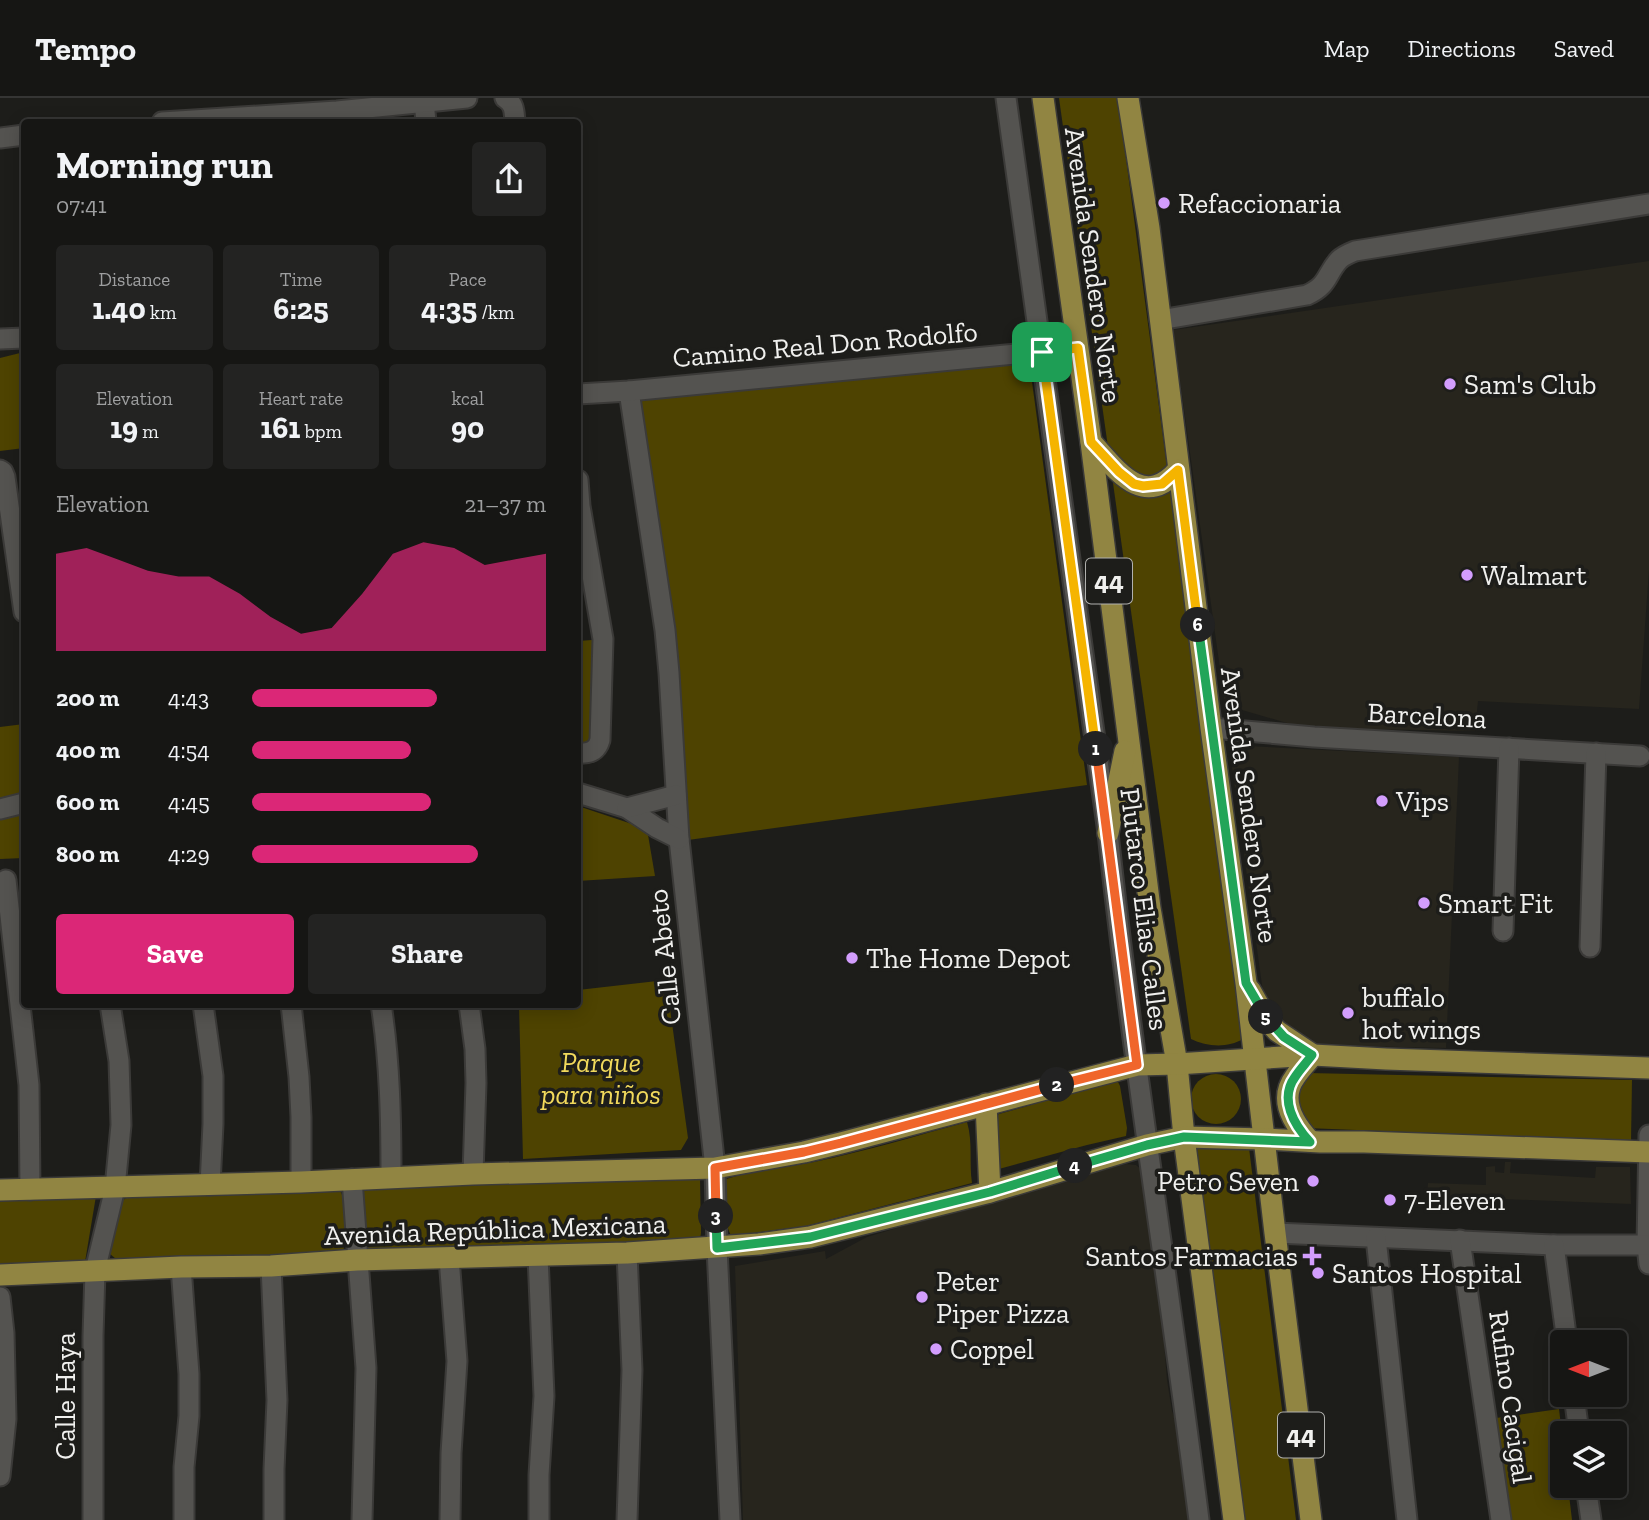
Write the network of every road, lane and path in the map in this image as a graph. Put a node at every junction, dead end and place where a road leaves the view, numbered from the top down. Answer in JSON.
{"nodes":[{"id":1,"x":467,"y":98,"type":"edge"},
{"id":2,"x":1006,"y":98,"type":"edge"},
{"id":3,"x":1043,"y":98,"type":"edge"},
{"id":4,"x":1128,"y":98,"type":"edge"},
{"id":5,"x":424,"y":101,"type":"junction"},
{"id":6,"x":337,"y":117,"type":"edge"},
{"id":7,"x":275,"y":119,"type":"edge"},
{"id":8,"x":426,"y":119,"type":"edge"},
{"id":9,"x":21,"y":135,"type":"edge"},
{"id":10,"x":0,"y":138,"type":"edge"},
{"id":11,"x":1649,"y":204,"type":"edge"},
{"id":12,"x":1160,"y":320,"type":"junction"},
{"id":13,"x":21,"y":338,"type":"edge"},
{"id":14,"x":0,"y":339,"type":"edge"},
{"id":15,"x":1078,"y":348,"type":"junction"},
{"id":16,"x":1042,"y":352,"type":"junction"},
{"id":17,"x":629,"y":391,"type":"junction"},
{"id":18,"x":581,"y":394,"type":"edge"},
{"id":19,"x":1091,"y":442,"type":"junction"},
{"id":20,"x":1178,"y":470,"type":"junction"},
{"id":21,"x":2,"y":471,"type":"edge"},
{"id":22,"x":581,"y":512,"type":"edge"},
{"id":23,"x":21,"y":591,"type":"edge"},
{"id":24,"x":1211,"y":728,"type":"junction"},
{"id":25,"x":1129,"y":732,"type":"junction"},
{"id":26,"x":1509,"y":748,"type":"junction"},
{"id":27,"x":1597,"y":753,"type":"junction"},
{"id":28,"x":582,"y":754,"type":"edge"},
{"id":29,"x":1640,"y":756,"type":"dead end"},
{"id":30,"x":581,"y":794,"type":"edge"},
{"id":31,"x":676,"y":794,"type":"junction"},
{"id":32,"x":21,"y":804,"type":"edge"},
{"id":33,"x":627,"y":808,"type":"junction"},
{"id":34,"x":0,"y":809,"type":"edge"},
{"id":35,"x":1108,"y":833,"type":"junction"},
{"id":36,"x":679,"y":839,"type":"junction"},
{"id":37,"x":6,"y":880,"type":"dead end"},
{"id":38,"x":1503,"y":931,"type":"dead end"},
{"id":39,"x":1590,"y":947,"type":"dead end"},
{"id":40,"x":1246,"y":983,"type":"junction"},
{"id":41,"x":111,"y":1008,"type":"edge"},
{"id":42,"x":204,"y":1008,"type":"edge"},
{"id":43,"x":291,"y":1008,"type":"edge"},
{"id":44,"x":382,"y":1008,"type":"edge"},
{"id":45,"x":470,"y":1008,"type":"edge"},
{"id":46,"x":1312,"y":1055,"type":"junction"},
{"id":47,"x":1254,"y":1059,"type":"junction"},
{"id":48,"x":1177,"y":1064,"type":"junction"},
{"id":49,"x":1137,"y":1065,"type":"junction"},
{"id":50,"x":1649,"y":1068,"type":"edge"},
{"id":51,"x":986,"y":1104,"type":"junction"},
{"id":52,"x":1649,"y":1135,"type":"edge"},
{"id":53,"x":1184,"y":1137,"type":"junction"},
{"id":54,"x":1265,"y":1139,"type":"junction"},
{"id":55,"x":1310,"y":1142,"type":"junction"},
{"id":56,"x":1147,"y":1145,"type":"junction"},
{"id":57,"x":1649,"y":1152,"type":"edge"},
{"id":58,"x":715,"y":1168,"type":"junction"},
{"id":59,"x":472,"y":1174,"type":"junction"},
{"id":60,"x":391,"y":1177,"type":"junction"},
{"id":61,"x":352,"y":1180,"type":"junction"},
{"id":62,"x":301,"y":1182,"type":"junction"},
{"id":63,"x":210,"y":1185,"type":"junction"},
{"id":64,"x":115,"y":1188,"type":"junction"},
{"id":65,"x":30,"y":1190,"type":"junction"},
{"id":66,"x":0,"y":1191,"type":"edge"},
{"id":67,"x":990,"y":1192,"type":"junction"},
{"id":68,"x":1275,"y":1233,"type":"junction"},
{"id":69,"x":1376,"y":1238,"type":"junction"},
{"id":70,"x":1460,"y":1240,"type":"junction"},
{"id":71,"x":1554,"y":1245,"type":"junction"},
{"id":72,"x":717,"y":1248,"type":"junction"},
{"id":73,"x":1648,"y":1252,"type":"edge"},
{"id":74,"x":627,"y":1253,"type":"junction"},
{"id":75,"x":538,"y":1256,"type":"junction"},
{"id":76,"x":449,"y":1258,"type":"junction"},
{"id":77,"x":358,"y":1260,"type":"junction"},
{"id":78,"x":271,"y":1266,"type":"junction"},
{"id":79,"x":181,"y":1268,"type":"junction"},
{"id":80,"x":95,"y":1271,"type":"junction"},
{"id":81,"x":0,"y":1275,"type":"edge"},
{"id":82,"x":0,"y":1297,"type":"edge"},
{"id":83,"x":1565,"y":1330,"type":"edge"},
{"id":84,"x":0,"y":1476,"type":"edge"},
{"id":85,"x":1588,"y":1498,"type":"edge"},
{"id":86,"x":93,"y":1520,"type":"edge"},
{"id":87,"x":184,"y":1520,"type":"edge"},
{"id":88,"x":274,"y":1520,"type":"edge"},
{"id":89,"x":362,"y":1520,"type":"edge"},
{"id":90,"x":450,"y":1520,"type":"edge"},
{"id":91,"x":539,"y":1520,"type":"edge"},
{"id":92,"x":627,"y":1520,"type":"edge"},
{"id":93,"x":730,"y":1520,"type":"edge"},
{"id":94,"x":1199,"y":1520,"type":"edge"},
{"id":95,"x":1234,"y":1520,"type":"edge"},
{"id":96,"x":1311,"y":1520,"type":"edge"},
{"id":97,"x":1407,"y":1520,"type":"edge"},
{"id":98,"x":1501,"y":1520,"type":"edge"},
{"id":99,"x":1591,"y":1520,"type":"edge"}],
"edges":[{"from":1,"to":5,"type":"street"},
{"from":2,"to":16,"type":"street","name":"Plutarco Elias Calles"},
{"from":3,"to":15,"type":"main road","name":"Avenida Sendero Norte","number":"44"},
{"from":4,"to":12,"type":"main road","name":"Avenida Sendero Norte","number":"44"},
{"from":5,"to":6,"type":"street"},
{"from":5,"to":8,"type":"street"},
{"from":6,"to":7,"type":"street"},
{"from":9,"to":10,"type":"street"},
{"from":11,"to":12,"type":"street"},
{"from":12,"to":20,"type":"main road","name":"Avenida Sendero Norte","number":"44"},
{"from":13,"to":14,"type":"street"},
{"from":15,"to":16,"type":"street","name":"Camino Real Don Rodolfo"},
{"from":15,"to":19,"type":"main road","name":"Avenida Sendero Norte","number":"44"},
{"from":16,"to":17,"type":"street","name":"Camino Real Don Rodolfo"},
{"from":16,"to":35,"type":"street","name":"Plutarco Elias Calles"},
{"from":17,"to":18,"type":"street","name":"Camino Real Don Rodolfo"},
{"from":17,"to":31,"type":"street","name":"Calle Abeto"},
{"from":19,"to":20,"type":"main road"},
{"from":19,"to":25,"type":"main road","name":"Avenida Sendero Norte","number":"44"},
{"from":20,"to":24,"type":"main road","name":"Avenida Sendero Norte","number":"44"},
{"from":21,"to":23,"type":"street"},
{"from":22,"to":28,"type":"street"},
{"from":24,"to":26,"type":"street","name":"Barcelona"},
{"from":24,"to":40,"type":"main road","name":"Avenida Sendero Norte","number":"44"},
{"from":25,"to":35,"type":"main road"},
{"from":25,"to":48,"type":"main road","name":"Avenida Sendero Norte","number":"44"},
{"from":26,"to":27,"type":"street","name":"Barcelona"},
{"from":26,"to":38,"type":"street"},
{"from":27,"to":29,"type":"street","name":"Barcelona"},
{"from":27,"to":39,"type":"street"},
{"from":30,"to":33,"type":"street"},
{"from":31,"to":33,"type":"street"},
{"from":31,"to":36,"type":"street","name":"Calle Abeto"},
{"from":32,"to":34,"type":"street"},
{"from":33,"to":36,"type":"street"},
{"from":35,"to":49,"type":"street","name":"Plutarco Elias Calles"},
{"from":36,"to":58,"type":"street","name":"Calle Abeto"},
{"from":37,"to":65,"type":"street"},
{"from":40,"to":46,"type":"main road"},
{"from":40,"to":47,"type":"main road","name":"Avenida Sendero Norte","number":"44"},
{"from":41,"to":64,"type":"street","name":"Calle Haya"},
{"from":42,"to":63,"type":"street"},
{"from":43,"to":62,"type":"street"},
{"from":44,"to":60,"type":"street"},
{"from":45,"to":59,"type":"street"},
{"from":46,"to":47,"type":"main road","name":"Avenida República Mexicana"},
{"from":46,"to":50,"type":"main road","name":"Avenida República Mexicana"},
{"from":46,"to":55,"type":"main road"},
{"from":47,"to":48,"type":"main road","name":"Avenida República Mexicana"},
{"from":47,"to":54,"type":"main road","name":"Avenida Sendero Norte","number":"44"},
{"from":48,"to":49,"type":"main road","name":"Avenida República Mexicana"},
{"from":48,"to":53,"type":"main road","number":"44"},
{"from":49,"to":51,"type":"main road","name":"Avenida República Mexicana"},
{"from":49,"to":56,"type":"street","name":"Plutarco Elias Calles"},
{"from":51,"to":58,"type":"main road","name":"Avenida República Mexicana"},
{"from":51,"to":67,"type":"main road"},
{"from":52,"to":57,"type":"street"},
{"from":53,"to":54,"type":"main road","name":"Avenida República Mexicana"},
{"from":53,"to":56,"type":"main road","name":"Avenida República Mexicana"},
{"from":53,"to":95,"type":"main road","number":"44"},
{"from":54,"to":55,"type":"main road","name":"Avenida República Mexicana"},
{"from":54,"to":68,"type":"main road","name":"Avenida Sendero Norte","number":"44"},
{"from":55,"to":57,"type":"main road","name":"Avenida República Mexicana"},
{"from":56,"to":67,"type":"main road","name":"Avenida República Mexicana"},
{"from":56,"to":94,"type":"street","name":"Plutarco Elias Calles"},
{"from":57,"to":73,"type":"street"},
{"from":58,"to":59,"type":"main road","name":"Avenida República Mexicana"},
{"from":58,"to":72,"type":"street","name":"Calle Abeto"},
{"from":59,"to":60,"type":"main road","name":"Avenida República Mexicana"},
{"from":60,"to":61,"type":"main road","name":"Avenida República Mexicana"},
{"from":61,"to":62,"type":"main road","name":"Avenida República Mexicana"},
{"from":61,"to":77,"type":"street"},
{"from":62,"to":63,"type":"main road","name":"Avenida República Mexicana"},
{"from":63,"to":64,"type":"main road","name":"Avenida República Mexicana"},
{"from":64,"to":65,"type":"main road","name":"Avenida República Mexicana"},
{"from":64,"to":80,"type":"street","name":"Calle Haya"},
{"from":65,"to":66,"type":"main road","name":"Avenida República Mexicana"},
{"from":67,"to":72,"type":"main road","name":"Avenida República Mexicana"},
{"from":68,"to":69,"type":"street"},
{"from":68,"to":96,"type":"main road","name":"Avenida Sendero Norte","number":"44"},
{"from":69,"to":70,"type":"street"},
{"from":69,"to":97,"type":"street"},
{"from":70,"to":71,"type":"street"},
{"from":70,"to":98,"type":"street","name":"Rufino Cacigal"},
{"from":71,"to":73,"type":"street"},
{"from":71,"to":83,"type":"street"},
{"from":72,"to":74,"type":"main road","name":"Avenida República Mexicana"},
{"from":72,"to":93,"type":"street","name":"Calle Abeto"},
{"from":74,"to":75,"type":"main road","name":"Avenida República Mexicana"},
{"from":74,"to":92,"type":"street"},
{"from":75,"to":76,"type":"main road","name":"Avenida República Mexicana"},
{"from":75,"to":91,"type":"street"},
{"from":76,"to":77,"type":"main road","name":"Avenida República Mexicana"},
{"from":76,"to":90,"type":"street"},
{"from":77,"to":78,"type":"main road","name":"Avenida República Mexicana"},
{"from":77,"to":89,"type":"street"},
{"from":78,"to":79,"type":"main road","name":"Avenida República Mexicana"},
{"from":78,"to":88,"type":"street"},
{"from":79,"to":80,"type":"main road","name":"Avenida República Mexicana"},
{"from":79,"to":87,"type":"street"},
{"from":80,"to":81,"type":"main road","name":"Avenida República Mexicana"},
{"from":80,"to":86,"type":"street","name":"Calle Haya"},
{"from":82,"to":84,"type":"street"},
{"from":85,"to":99,"type":"street"}]}
